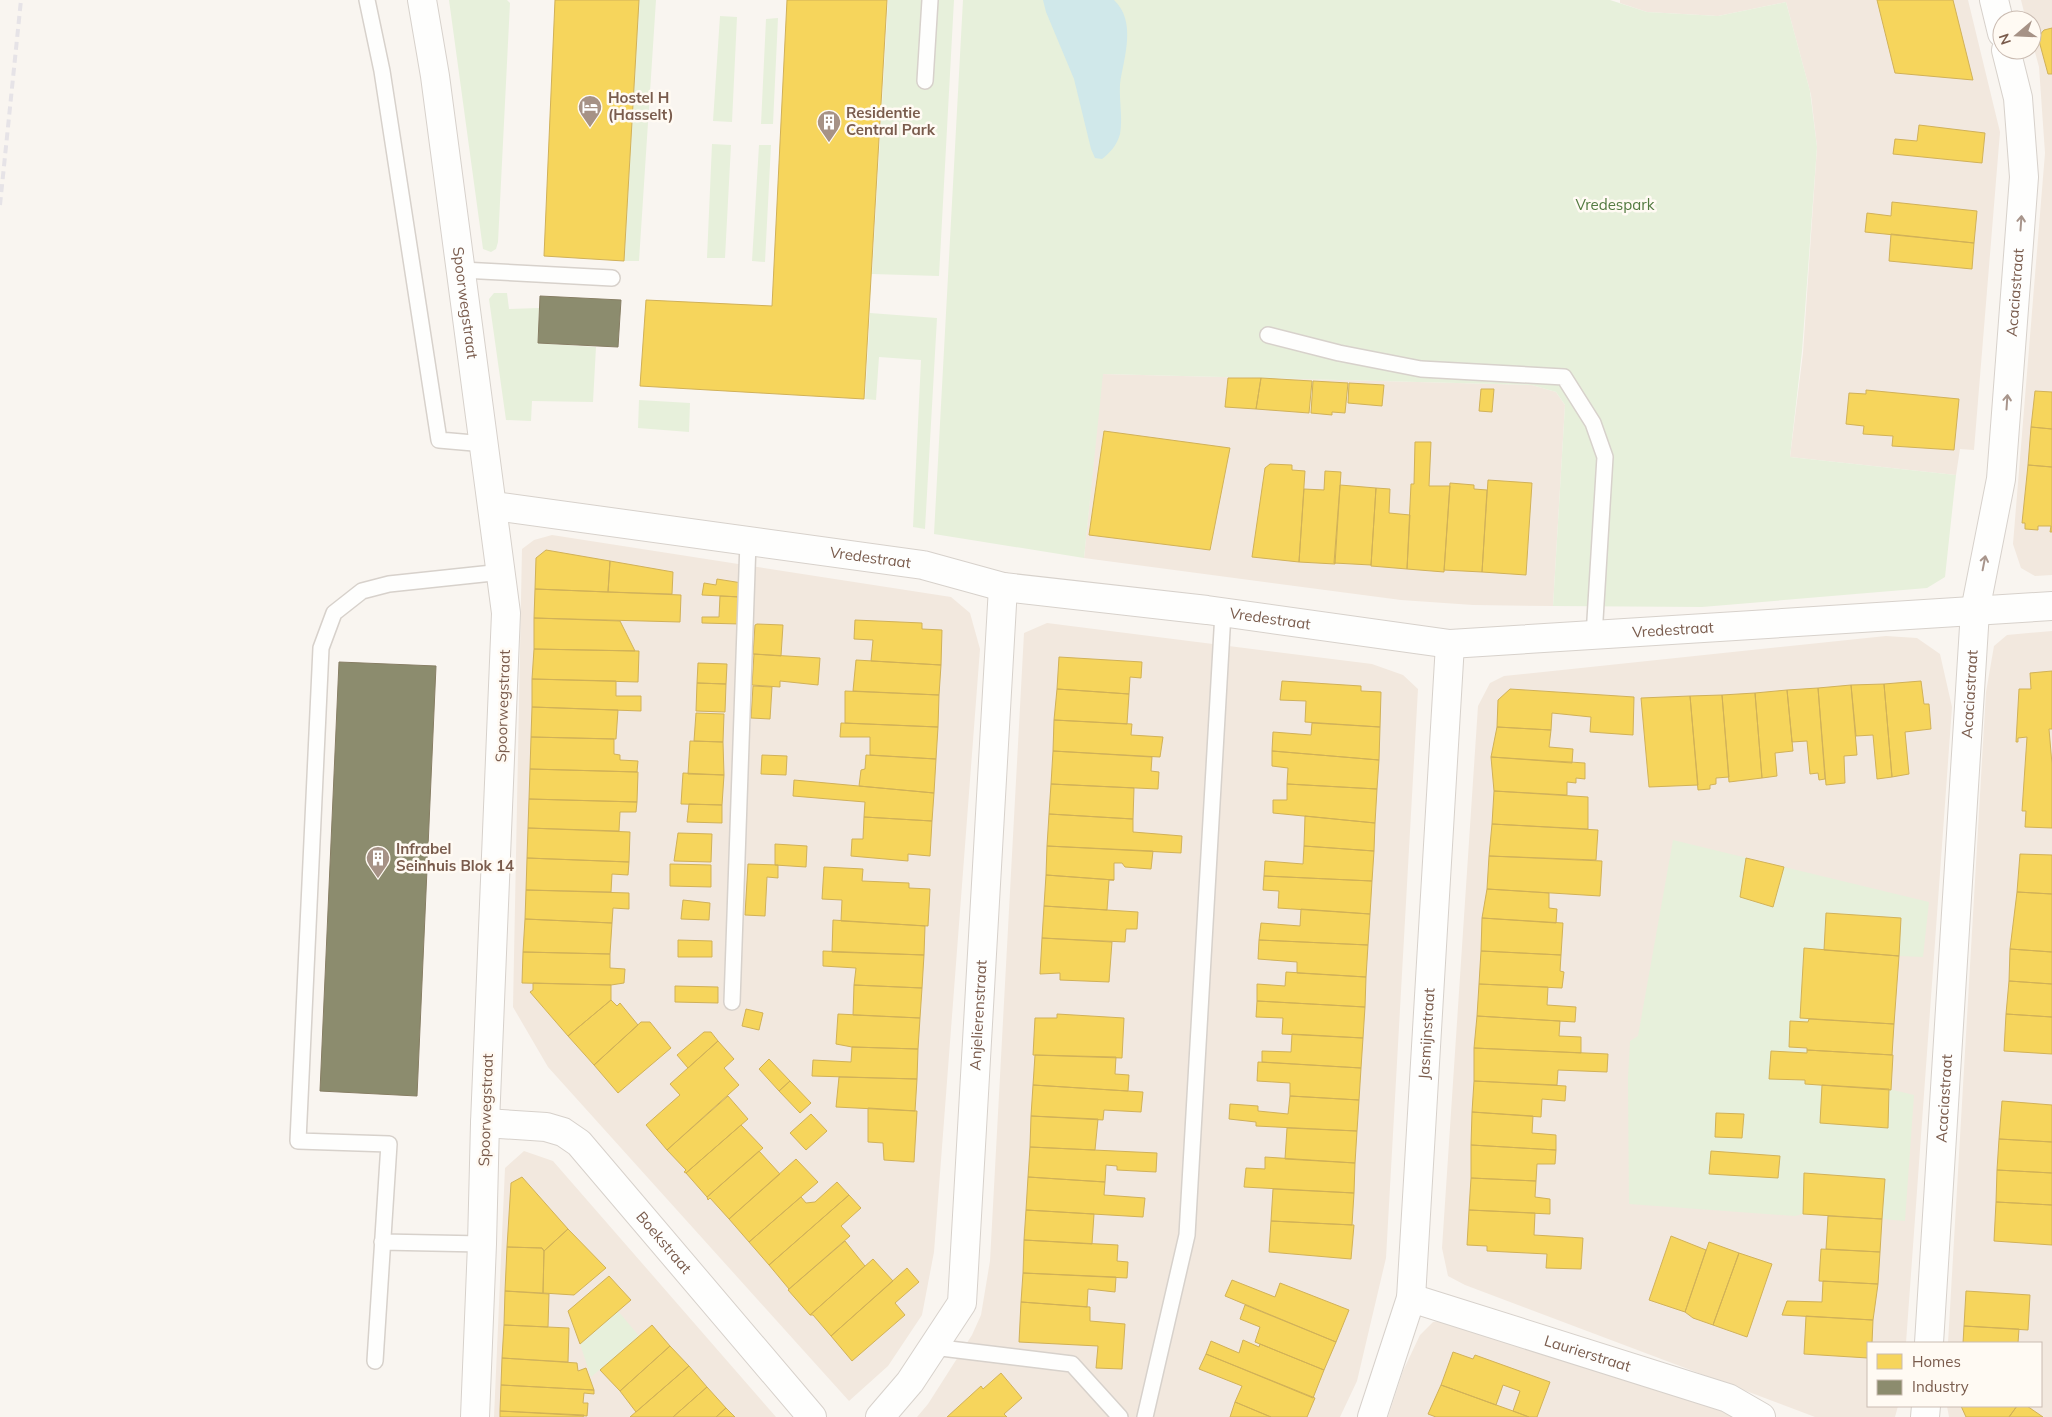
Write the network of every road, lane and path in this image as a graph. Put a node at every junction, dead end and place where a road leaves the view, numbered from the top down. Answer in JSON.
{"nodes":[{"id":1,"x":367,"y":0,"type":"edge"},
{"id":2,"x":422,"y":0,"type":"edge"},
{"id":3,"x":930,"y":0,"type":"edge"},
{"id":4,"x":2008,"y":60,"type":"edge"},
{"id":5,"x":925,"y":81,"type":"dead end"},
{"id":6,"x":462,"y":270,"type":"junction"},
{"id":7,"x":612,"y":278,"type":"dead end"},
{"id":8,"x":1268,"y":335,"type":"dead end"},
{"id":9,"x":486,"y":444,"type":"junction"},
{"id":10,"x":494,"y":506,"type":"junction"},
{"id":11,"x":748,"y":542,"type":"junction"},
{"id":12,"x":502,"y":572,"type":"junction"},
{"id":13,"x":1003,"y":587,"type":"junction"},
{"id":14,"x":2052,"y":606,"type":"edge"},
{"id":15,"x":1975,"y":611,"type":"junction"},
{"id":16,"x":1223,"y":613,"type":"junction"},
{"id":17,"x":1594,"y":636,"type":"junction"},
{"id":18,"x":1450,"y":644,"type":"junction"},
{"id":19,"x":732,"y":1002,"type":"dead end"},
{"id":20,"x":485,"y":1123,"type":"junction"},
{"id":21,"x":382,"y":1242,"type":"junction"},
{"id":22,"x":482,"y":1244,"type":"junction"},
{"id":23,"x":1411,"y":1298,"type":"junction"},
{"id":24,"x":1929,"y":1342,"type":"edge"},
{"id":25,"x":932,"y":1348,"type":"junction"},
{"id":26,"x":374,"y":1361,"type":"dead end"},
{"id":27,"x":475,"y":1417,"type":"edge"},
{"id":28,"x":812,"y":1417,"type":"edge"},
{"id":29,"x":880,"y":1417,"type":"edge"},
{"id":30,"x":1120,"y":1417,"type":"edge"},
{"id":31,"x":1145,"y":1417,"type":"edge"},
{"id":32,"x":1372,"y":1417,"type":"edge"},
{"id":33,"x":1761,"y":1417,"type":"edge"}],
"edges":[{"from":1,"to":9,"type":"lane"},
{"from":2,"to":6,"type":"street","name":"Spoorwegstraat"},
{"from":3,"to":5,"type":"lane"},
{"from":15,"to":4,"type":"street","name":"Acaciastraat","one_way":true},
{"from":6,"to":7,"type":"lane"},
{"from":6,"to":9,"type":"street","name":"Spoorwegstraat"},
{"from":8,"to":17,"type":"lane"},
{"from":9,"to":10,"type":"street","name":"Spoorwegstraat"},
{"from":10,"to":11,"type":"street","name":"Vredestraat"},
{"from":10,"to":12,"type":"street","name":"Spoorwegstraat"},
{"from":11,"to":13,"type":"street","name":"Vredestraat"},
{"from":11,"to":19,"type":"lane"},
{"from":12,"to":20,"type":"street","name":"Spoorwegstraat"},
{"from":12,"to":21,"type":"lane"},
{"from":13,"to":16,"type":"street","name":"Vredestraat"},
{"from":13,"to":25,"type":"street","name":"Anjelierenstraat"},
{"from":14,"to":15,"type":"street","name":"Vredestraat"},
{"from":15,"to":17,"type":"street","name":"Vredestraat"},
{"from":15,"to":24,"type":"street","name":"Acaciastraat"},
{"from":16,"to":18,"type":"street","name":"Vredestraat"},
{"from":16,"to":31,"type":"lane"},
{"from":17,"to":18,"type":"street","name":"Vredestraat"},
{"from":18,"to":23,"type":"street","name":"Jasmijnstraat"},
{"from":20,"to":22,"type":"street","name":"Spoorwegstraat"},
{"from":20,"to":28,"type":"street","name":"Boekstraat"},
{"from":21,"to":22,"type":"lane"},
{"from":21,"to":26,"type":"lane"},
{"from":22,"to":27,"type":"street","name":"Spoorwegstraat"},
{"from":23,"to":32,"type":"street","name":"Jasmijnstraat"},
{"from":23,"to":33,"type":"street","name":"Laurierstraat"},
{"from":25,"to":29,"type":"street","name":"Anjelierenstraat"},
{"from":25,"to":30,"type":"lane"}]}
